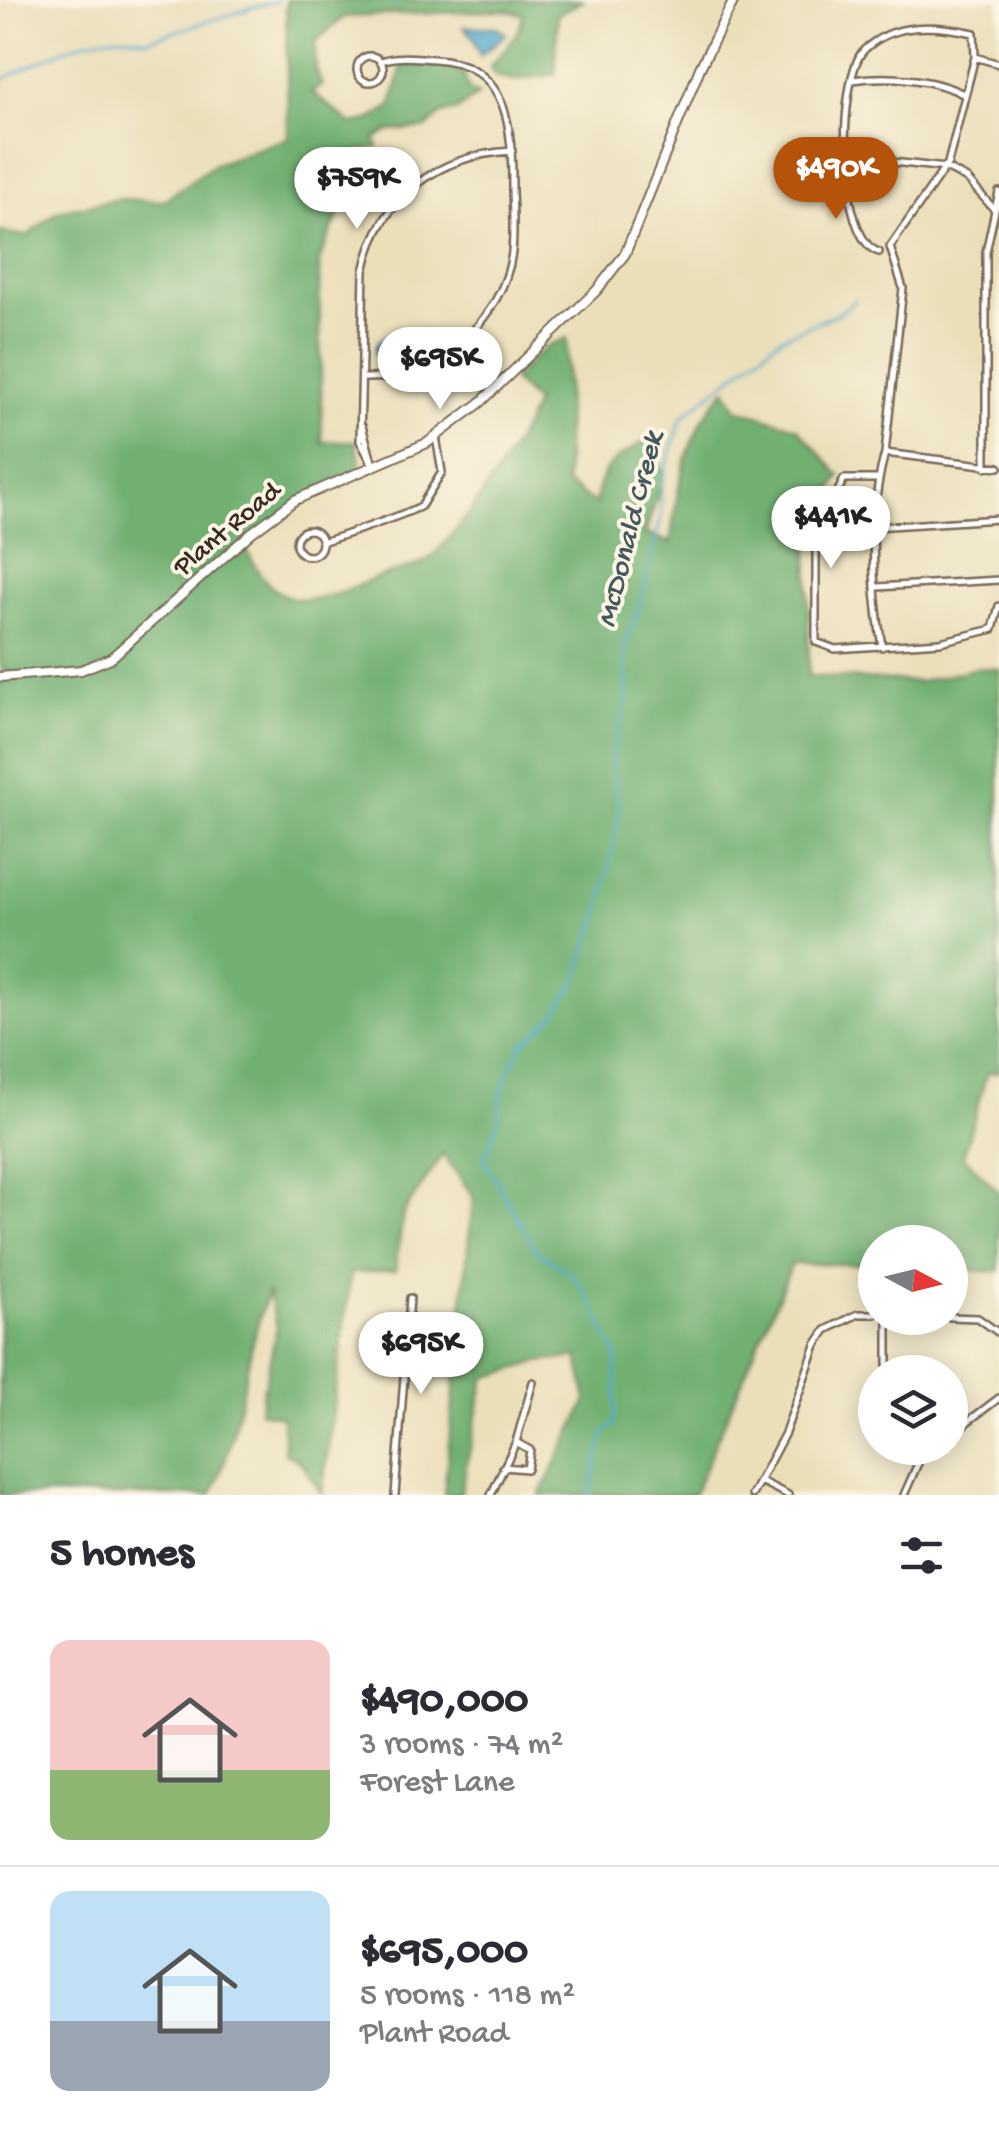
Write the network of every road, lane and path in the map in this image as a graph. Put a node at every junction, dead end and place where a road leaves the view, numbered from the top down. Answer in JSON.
{"nodes":[{"id":1,"x":734,"y":0,"type":"edge"},
{"id":2,"x":976,"y":57,"type":"junction"},
{"id":3,"x":381,"y":61,"type":"junction"},
{"id":4,"x":999,"y":64,"type":"edge"},
{"id":5,"x":852,"y":80,"type":"junction"},
{"id":6,"x":964,"y":94,"type":"junction"},
{"id":7,"x":512,"y":150,"type":"junction"},
{"id":8,"x":848,"y":157,"type":"junction"},
{"id":9,"x":946,"y":168,"type":"junction"},
{"id":10,"x":999,"y":192,"type":"edge"},
{"id":11,"x":993,"y":208,"type":"junction"},
{"id":12,"x":880,"y":252,"type":"dead end"},
{"id":13,"x":362,"y":378,"type":"junction"},
{"id":14,"x":436,"y":436,"type":"junction"},
{"id":15,"x":885,"y":453,"type":"junction"},
{"id":16,"x":374,"y":465,"type":"junction"},
{"id":17,"x":986,"y":467,"type":"junction"},
{"id":18,"x":999,"y":467,"type":"edge"},
{"id":19,"x":878,"y":478,"type":"junction"},
{"id":20,"x":999,"y":519,"type":"edge"},
{"id":21,"x":874,"y":526,"type":"junction"},
{"id":22,"x":322,"y":541,"type":"junction"},
{"id":23,"x":999,"y":580,"type":"edge"},
{"id":24,"x":877,"y":587,"type":"junction"},
{"id":25,"x":999,"y":606,"type":"edge"},
{"id":26,"x":882,"y":647,"type":"junction"},
{"id":27,"x":0,"y":677,"type":"edge"},
{"id":28,"x":410,"y":1298,"type":"dead end"},
{"id":29,"x":858,"y":1314,"type":"edge"},
{"id":30,"x":968,"y":1318,"type":"edge"},
{"id":31,"x":999,"y":1334,"type":"edge"},
{"id":32,"x":533,"y":1382,"type":"dead end"},
{"id":33,"x":999,"y":1398,"type":"edge"},
{"id":34,"x":968,"y":1421,"type":"edge"},
{"id":35,"x":516,"y":1442,"type":"junction"},
{"id":36,"x":918,"y":1465,"type":"edge"},
{"id":37,"x":504,"y":1467,"type":"junction"},
{"id":38,"x":760,"y":1480,"type":"junction"},
{"id":39,"x":394,"y":1495,"type":"edge"},
{"id":40,"x":491,"y":1495,"type":"edge"},
{"id":41,"x":752,"y":1495,"type":"edge"},
{"id":42,"x":788,"y":1495,"type":"edge"},
{"id":43,"x":904,"y":1495,"type":"edge"}],
"edges":[{"from":1,"to":14,"type":"street","name":"Plant Road"},
{"from":2,"to":4,"type":"street"},
{"from":2,"to":5,"type":"street"},
{"from":2,"to":6,"type":"street"},
{"from":3,"to":3,"type":"street"},
{"from":3,"to":7,"type":"street"},
{"from":5,"to":6,"type":"street"},
{"from":5,"to":8,"type":"street"},
{"from":6,"to":9,"type":"street"},
{"from":7,"to":13,"type":"street"},
{"from":7,"to":13,"type":"street"},
{"from":8,"to":9,"type":"street"},
{"from":8,"to":12,"type":"street"},
{"from":9,"to":11,"type":"street"},
{"from":9,"to":15,"type":"street"},
{"from":10,"to":11,"type":"street"},
{"from":11,"to":17,"type":"street"},
{"from":13,"to":16,"type":"street"},
{"from":14,"to":16,"type":"street","name":"Plant Road"},
{"from":14,"to":22,"type":"street"},
{"from":15,"to":17,"type":"street"},
{"from":15,"to":19,"type":"street"},
{"from":16,"to":27,"type":"street","name":"Plant Road"},
{"from":17,"to":18,"type":"street"},
{"from":19,"to":21,"type":"street"},
{"from":19,"to":26,"type":"street"},
{"from":20,"to":21,"type":"street"},
{"from":21,"to":24,"type":"street"},
{"from":22,"to":22,"type":"street"},
{"from":23,"to":24,"type":"street"},
{"from":24,"to":26,"type":"street"},
{"from":25,"to":26,"type":"street"},
{"from":28,"to":39,"type":"street"},
{"from":29,"to":38,"type":"street"},
{"from":30,"to":31,"type":"street"},
{"from":32,"to":35,"type":"street"},
{"from":33,"to":34,"type":"street"},
{"from":35,"to":37,"type":"street"},
{"from":35,"to":37,"type":"street"},
{"from":36,"to":43,"type":"street"},
{"from":37,"to":40,"type":"street"},
{"from":38,"to":41,"type":"street"},
{"from":38,"to":42,"type":"street"}]}
